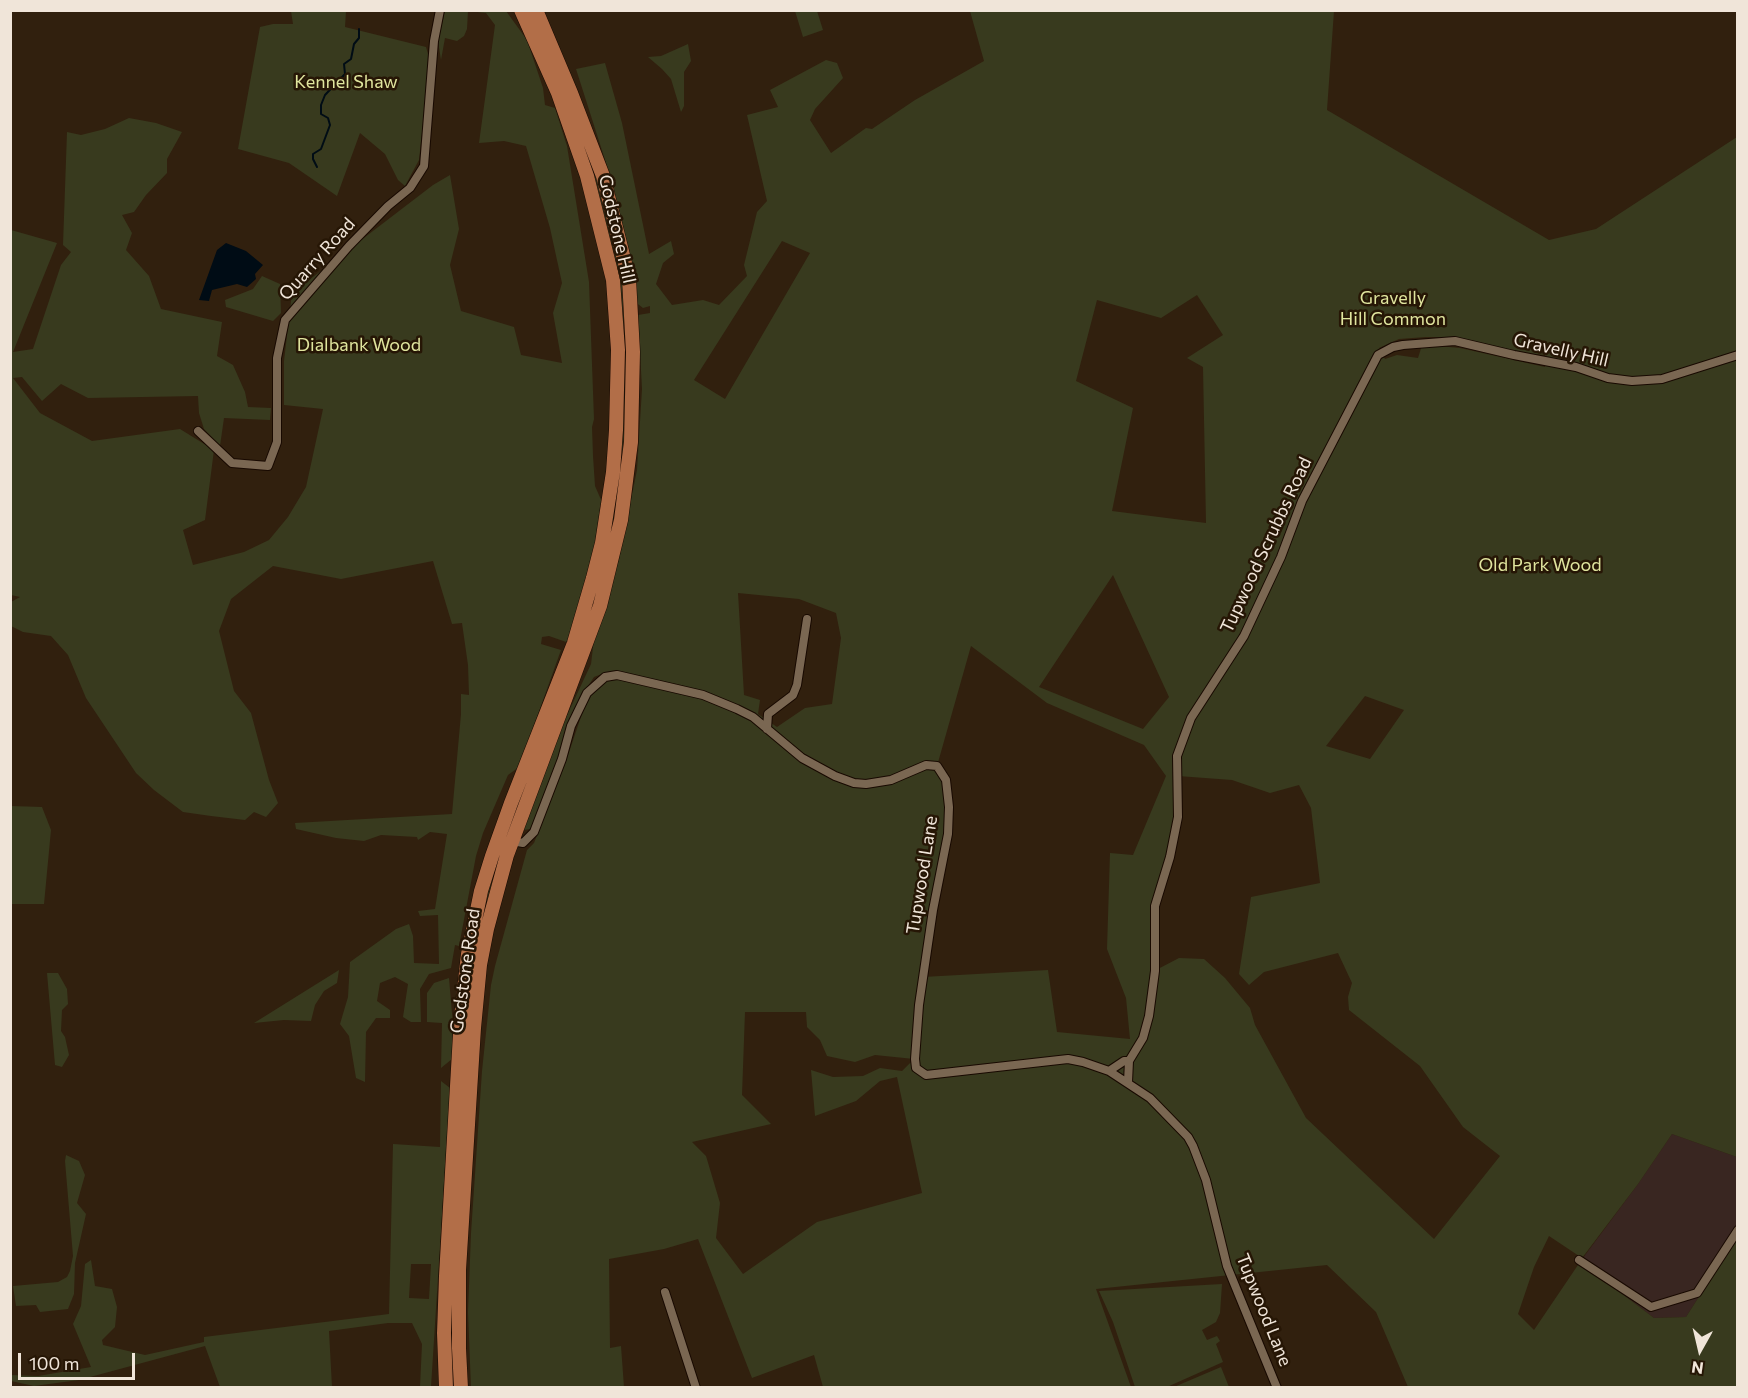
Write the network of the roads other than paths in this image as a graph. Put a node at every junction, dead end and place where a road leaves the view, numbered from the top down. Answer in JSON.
{"nodes":[{"id":1,"x":440,"y":10,"type":"edge"},
{"id":2,"x":521,"y":10,"type":"edge"},
{"id":3,"x":536,"y":10,"type":"edge"},
{"id":4,"x":1378,"y":355,"type":"joint"},
{"id":5,"x":1737,"y":355,"type":"edge"},
{"id":6,"x":198,"y":431,"type":"dead end"},
{"id":7,"x":627,"y":474,"type":"joint"},
{"id":8,"x":608,"y":504,"type":"joint"},
{"id":9,"x":807,"y":619,"type":"dead end"},
{"id":10,"x":767,"y":729,"type":"junction"},
{"id":11,"x":512,"y":841,"type":"junction"},
{"id":12,"x":1129,"y":1061,"type":"junction"},
{"id":13,"x":1109,"y":1071,"type":"junction"},
{"id":14,"x":1128,"y":1082,"type":"junction"},
{"id":15,"x":1737,"y":1230,"type":"edge"},
{"id":16,"x":1579,"y":1260,"type":"dead end"},
{"id":17,"x":665,"y":1292,"type":"dead end"},
{"id":18,"x":446,"y":1388,"type":"edge"},
{"id":19,"x":461,"y":1388,"type":"edge"},
{"id":20,"x":696,"y":1388,"type":"edge"},
{"id":21,"x":1277,"y":1388,"type":"edge"}],
"edges":[{"from":1,"to":6,"type":"street","name":"Quarry Road"},
{"from":2,"to":8,"type":"highway","name":"Godstone Hill"},
{"from":3,"to":7,"type":"highway","name":"Godstone Hill"},
{"from":4,"to":5,"type":"street","name":"Gravelly Hill"},
{"from":4,"to":12,"type":"street","name":"Tupwood Scrubbs Road"},
{"from":7,"to":11,"type":"highway","name":"Godstone Road"},
{"from":8,"to":18,"type":"highway","name":"Godstone Road"},
{"from":9,"to":10,"type":"street"},
{"from":10,"to":11,"type":"street","name":"Tupwood Lane"},
{"from":10,"to":13,"type":"street","name":"Tupwood Lane"},
{"from":11,"to":19,"type":"highway","name":"Godstone Road"},
{"from":12,"to":13,"type":"street"},
{"from":12,"to":14,"type":"street"},
{"from":13,"to":14,"type":"street","name":"Tupwood Lane"},
{"from":14,"to":21,"type":"street","name":"Tupwood Lane"},
{"from":15,"to":16,"type":"street"},
{"from":17,"to":20,"type":"street"}]}
